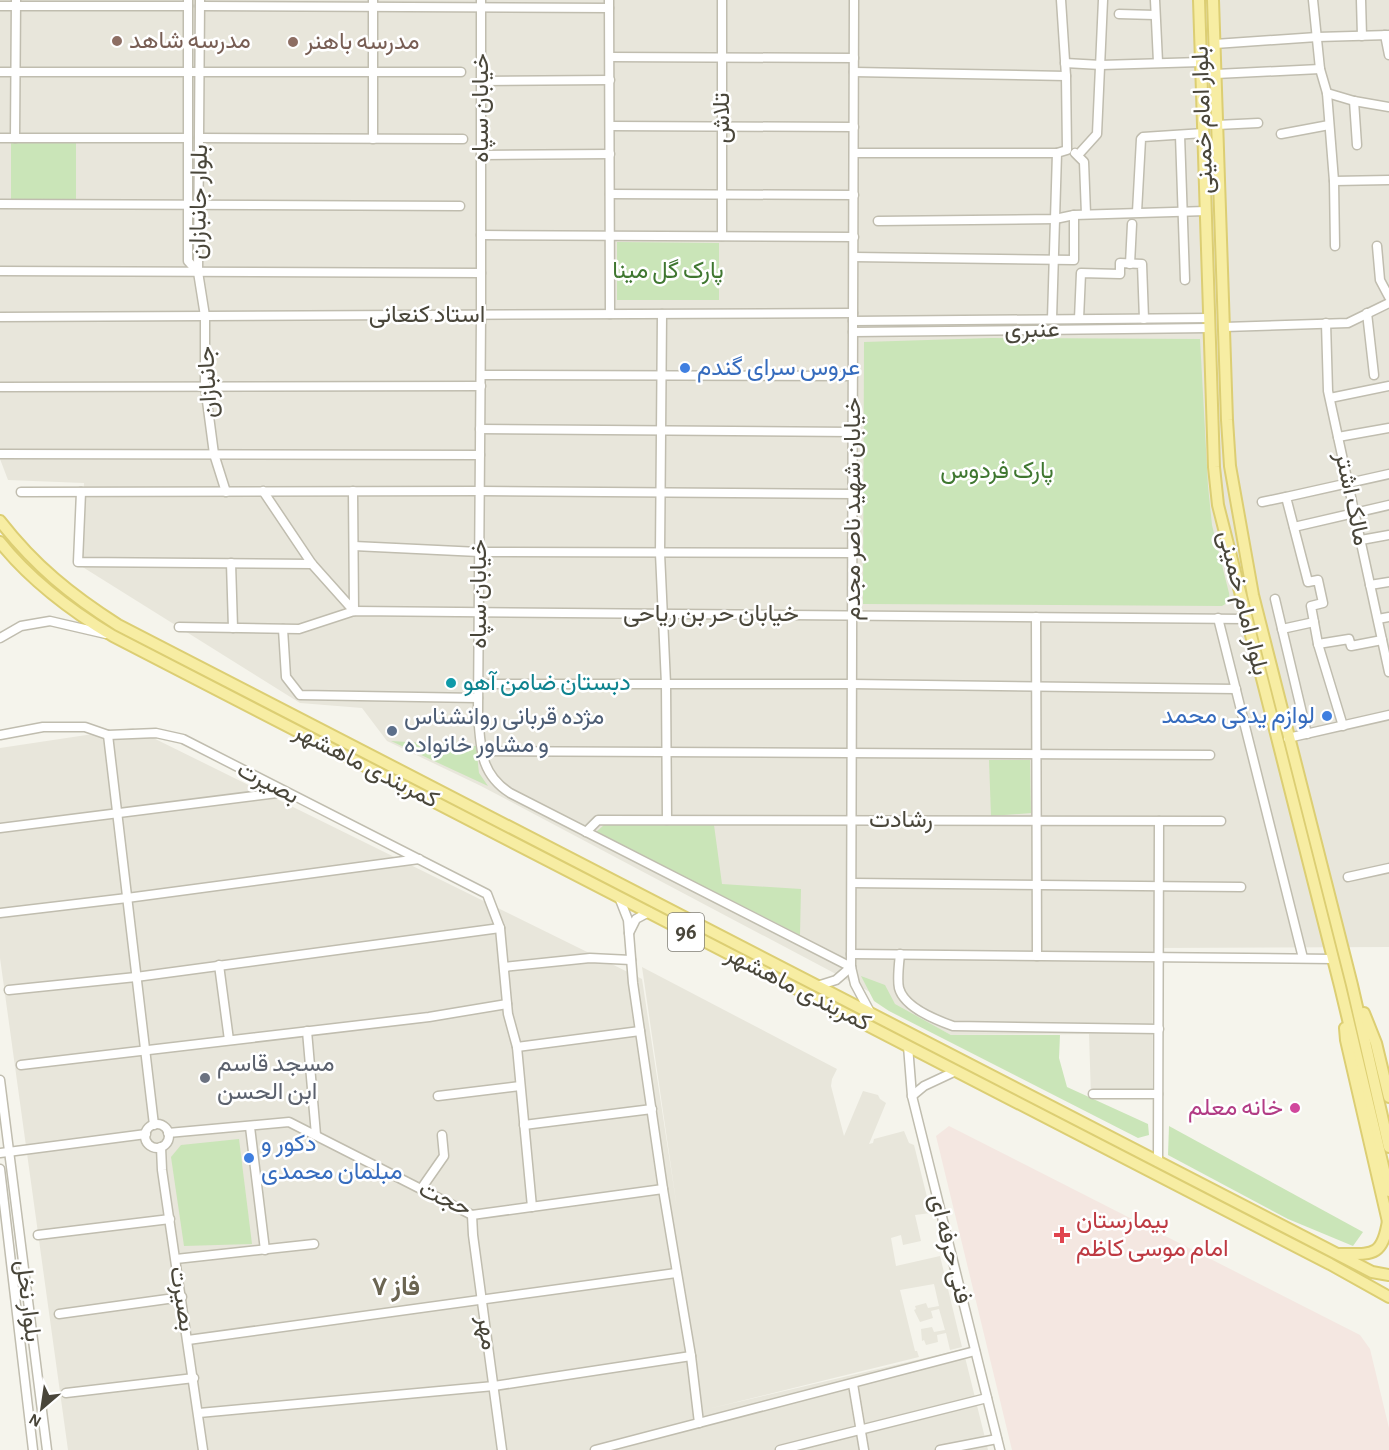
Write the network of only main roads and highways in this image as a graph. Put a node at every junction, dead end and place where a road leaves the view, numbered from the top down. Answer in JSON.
{"nodes":[{"id":1,"x":1199,"y":0,"type":"edge"},
{"id":2,"x":1213,"y":0,"type":"edge"},
{"id":3,"x":1237,"y":499,"type":"junction"},
{"id":4,"x":1218,"y":505,"type":"junction"},
{"id":5,"x":0,"y":521,"type":"edge"},
{"id":6,"x":1241,"y":521,"type":"junction"},
{"id":7,"x":1223,"y":524,"type":"junction"},
{"id":8,"x":0,"y":542,"type":"edge"},
{"id":9,"x":1352,"y":985,"type":"junction"},
{"id":10,"x":1341,"y":986,"type":"junction"},
{"id":11,"x":1389,"y":1097,"type":"edge"},
{"id":12,"x":1389,"y":1147,"type":"edge"},
{"id":13,"x":1389,"y":1191,"type":"edge"},
{"id":14,"x":1388,"y":1224,"type":"edge"},
{"id":15,"x":1340,"y":1254,"type":"junction"},
{"id":16,"x":1385,"y":1274,"type":"edge"},
{"id":17,"x":1375,"y":1289,"type":"junction"},
{"id":18,"x":1389,"y":1297,"type":"edge"}],
"edges":[{"from":1,"to":4,"type":"main road","name":"بلوار امام خمینی"},
{"from":2,"to":3,"type":"main road","name":"بلوار امام خمینی"},
{"from":3,"to":4,"type":"main road"},
{"from":3,"to":6,"type":"main road","name":"بلوار امام خمینی"},
{"from":4,"to":7,"type":"main road","name":"بلوار امام خمینی"},
{"from":5,"to":15,"type":"main road","name":"کمربندی ماهشهر","number":"96"},
{"from":6,"to":7,"type":"main road"},
{"from":6,"to":9,"type":"main road","name":"بلوار امام خمینی"},
{"from":7,"to":10,"type":"main road","name":"بلوار امام خمینی"},
{"from":8,"to":17,"type":"main road","name":"کمربندی ماهشهر","number":"96"},
{"from":9,"to":11,"type":"main road"},
{"from":9,"to":12,"type":"main road","name":"بلوار امام خمینی"},
{"from":10,"to":13,"type":"main road","name":"بلوار امام خمینی"},
{"from":10,"to":14,"type":"main road"},
{"from":14,"to":15,"type":"main road"},
{"from":15,"to":16,"type":"main road","number":"96"},
{"from":16,"to":17,"type":"main road"},
{"from":17,"to":18,"type":"main road","name":"کمربندی ماهشهر","number":"96"}]}
